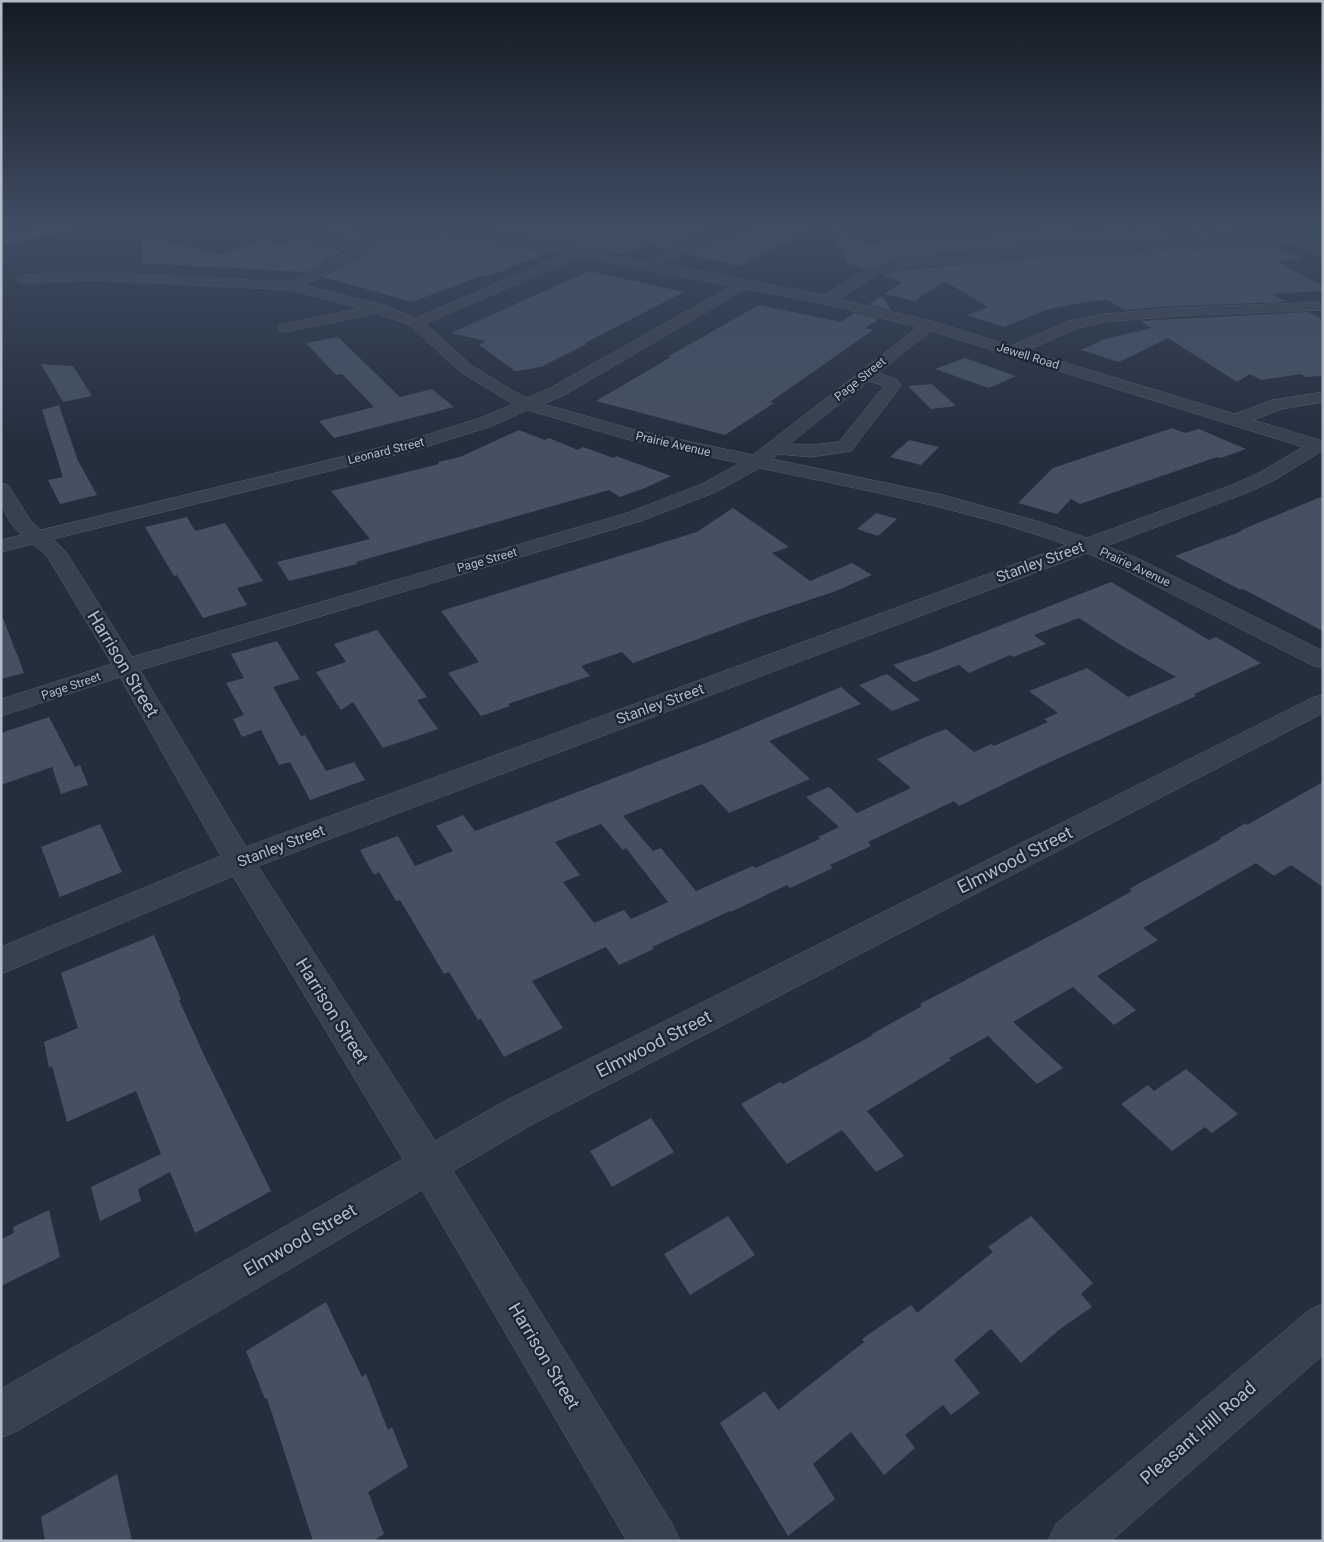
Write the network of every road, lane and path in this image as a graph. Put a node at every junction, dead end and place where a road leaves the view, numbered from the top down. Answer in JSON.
{"nodes":[{"id":1,"x":334,"y":297,"type":"edge"},
{"id":2,"x":476,"y":297,"type":"edge"},
{"id":3,"x":722,"y":297,"type":"edge"},
{"id":4,"x":809,"y":297,"type":"edge"},
{"id":5,"x":831,"y":297,"type":"edge"},
{"id":6,"x":826,"y":300,"type":"junction"},
{"id":7,"x":1323,"y":306,"type":"edge"},
{"id":8,"x":378,"y":308,"type":"junction"},
{"id":9,"x":416,"y":323,"type":"junction"},
{"id":10,"x":930,"y":325,"type":"junction"},
{"id":11,"x":285,"y":328,"type":"dead end"},
{"id":12,"x":1013,"y":351,"type":"junction"},
{"id":13,"x":866,"y":374,"type":"junction"},
{"id":14,"x":1323,"y":398,"type":"edge"},
{"id":15,"x":528,"y":405,"type":"junction"},
{"id":16,"x":1237,"y":420,"type":"junction"},
{"id":17,"x":1320,"y":446,"type":"edge"},
{"id":18,"x":774,"y":448,"type":"junction"},
{"id":19,"x":756,"y":462,"type":"junction"},
{"id":20,"x":1,"y":489,"type":"edge"},
{"id":21,"x":37,"y":537,"type":"junction"},
{"id":22,"x":1086,"y":545,"type":"junction"},
{"id":23,"x":1,"y":546,"type":"edge"},
{"id":24,"x":1323,"y":661,"type":"edge"},
{"id":25,"x":126,"y":667,"type":"junction"},
{"id":26,"x":1323,"y":703,"type":"edge"},
{"id":27,"x":1,"y":708,"type":"edge"},
{"id":28,"x":239,"y":861,"type":"junction"},
{"id":29,"x":1,"y":961,"type":"edge"},
{"id":30,"x":428,"y":1165,"type":"junction"},
{"id":31,"x":1323,"y":1326,"type":"edge"},
{"id":32,"x":1,"y":1415,"type":"edge"},
{"id":33,"x":655,"y":1541,"type":"edge"},
{"id":34,"x":1073,"y":1541,"type":"edge"}],
"edges":[{"from":1,"to":8,"type":"street","name":"Prairie Avenue"},
{"from":2,"to":9,"type":"street"},
{"from":3,"to":15,"type":"street","name":"Leonard Street"},
{"from":4,"to":6,"type":"street","name":"Jewell Road"},
{"from":5,"to":6,"type":"street"},
{"from":6,"to":10,"type":"street","name":"Jewell Road"},
{"from":7,"to":12,"type":"street"},
{"from":8,"to":9,"type":"street","name":"Prairie Avenue"},
{"from":8,"to":11,"type":"street"},
{"from":9,"to":15,"type":"street","name":"Prairie Avenue"},
{"from":10,"to":12,"type":"street","name":"Jewell Road"},
{"from":10,"to":13,"type":"street","name":"Page Street"},
{"from":12,"to":16,"type":"street","name":"Jewell Road"},
{"from":13,"to":18,"type":"street","name":"Page Street"},
{"from":13,"to":18,"type":"street"},
{"from":14,"to":16,"type":"street"},
{"from":15,"to":19,"type":"street","name":"Prairie Avenue"},
{"from":15,"to":21,"type":"street","name":"Leonard Street"},
{"from":16,"to":17,"type":"street","name":"Jewell Road"},
{"from":17,"to":22,"type":"street","name":"Stanley Street"},
{"from":18,"to":19,"type":"street","name":"Page Street"},
{"from":19,"to":22,"type":"street","name":"Prairie Avenue"},
{"from":19,"to":25,"type":"street","name":"Page Street"},
{"from":20,"to":21,"type":"street","name":"Harrison Street"},
{"from":21,"to":23,"type":"street","name":"Leonard Street"},
{"from":21,"to":25,"type":"street","name":"Harrison Street"},
{"from":22,"to":24,"type":"street","name":"Prairie Avenue"},
{"from":22,"to":28,"type":"street","name":"Stanley Street"},
{"from":25,"to":27,"type":"street","name":"Page Street"},
{"from":25,"to":28,"type":"street","name":"Harrison Street"},
{"from":26,"to":30,"type":"street","name":"Elmwood Street"},
{"from":28,"to":29,"type":"street","name":"Stanley Street"},
{"from":28,"to":30,"type":"street","name":"Harrison Street"},
{"from":30,"to":32,"type":"street","name":"Elmwood Street"},
{"from":30,"to":33,"type":"street","name":"Harrison Street"},
{"from":31,"to":34,"type":"street","name":"Pleasant Hill Road"}]}
